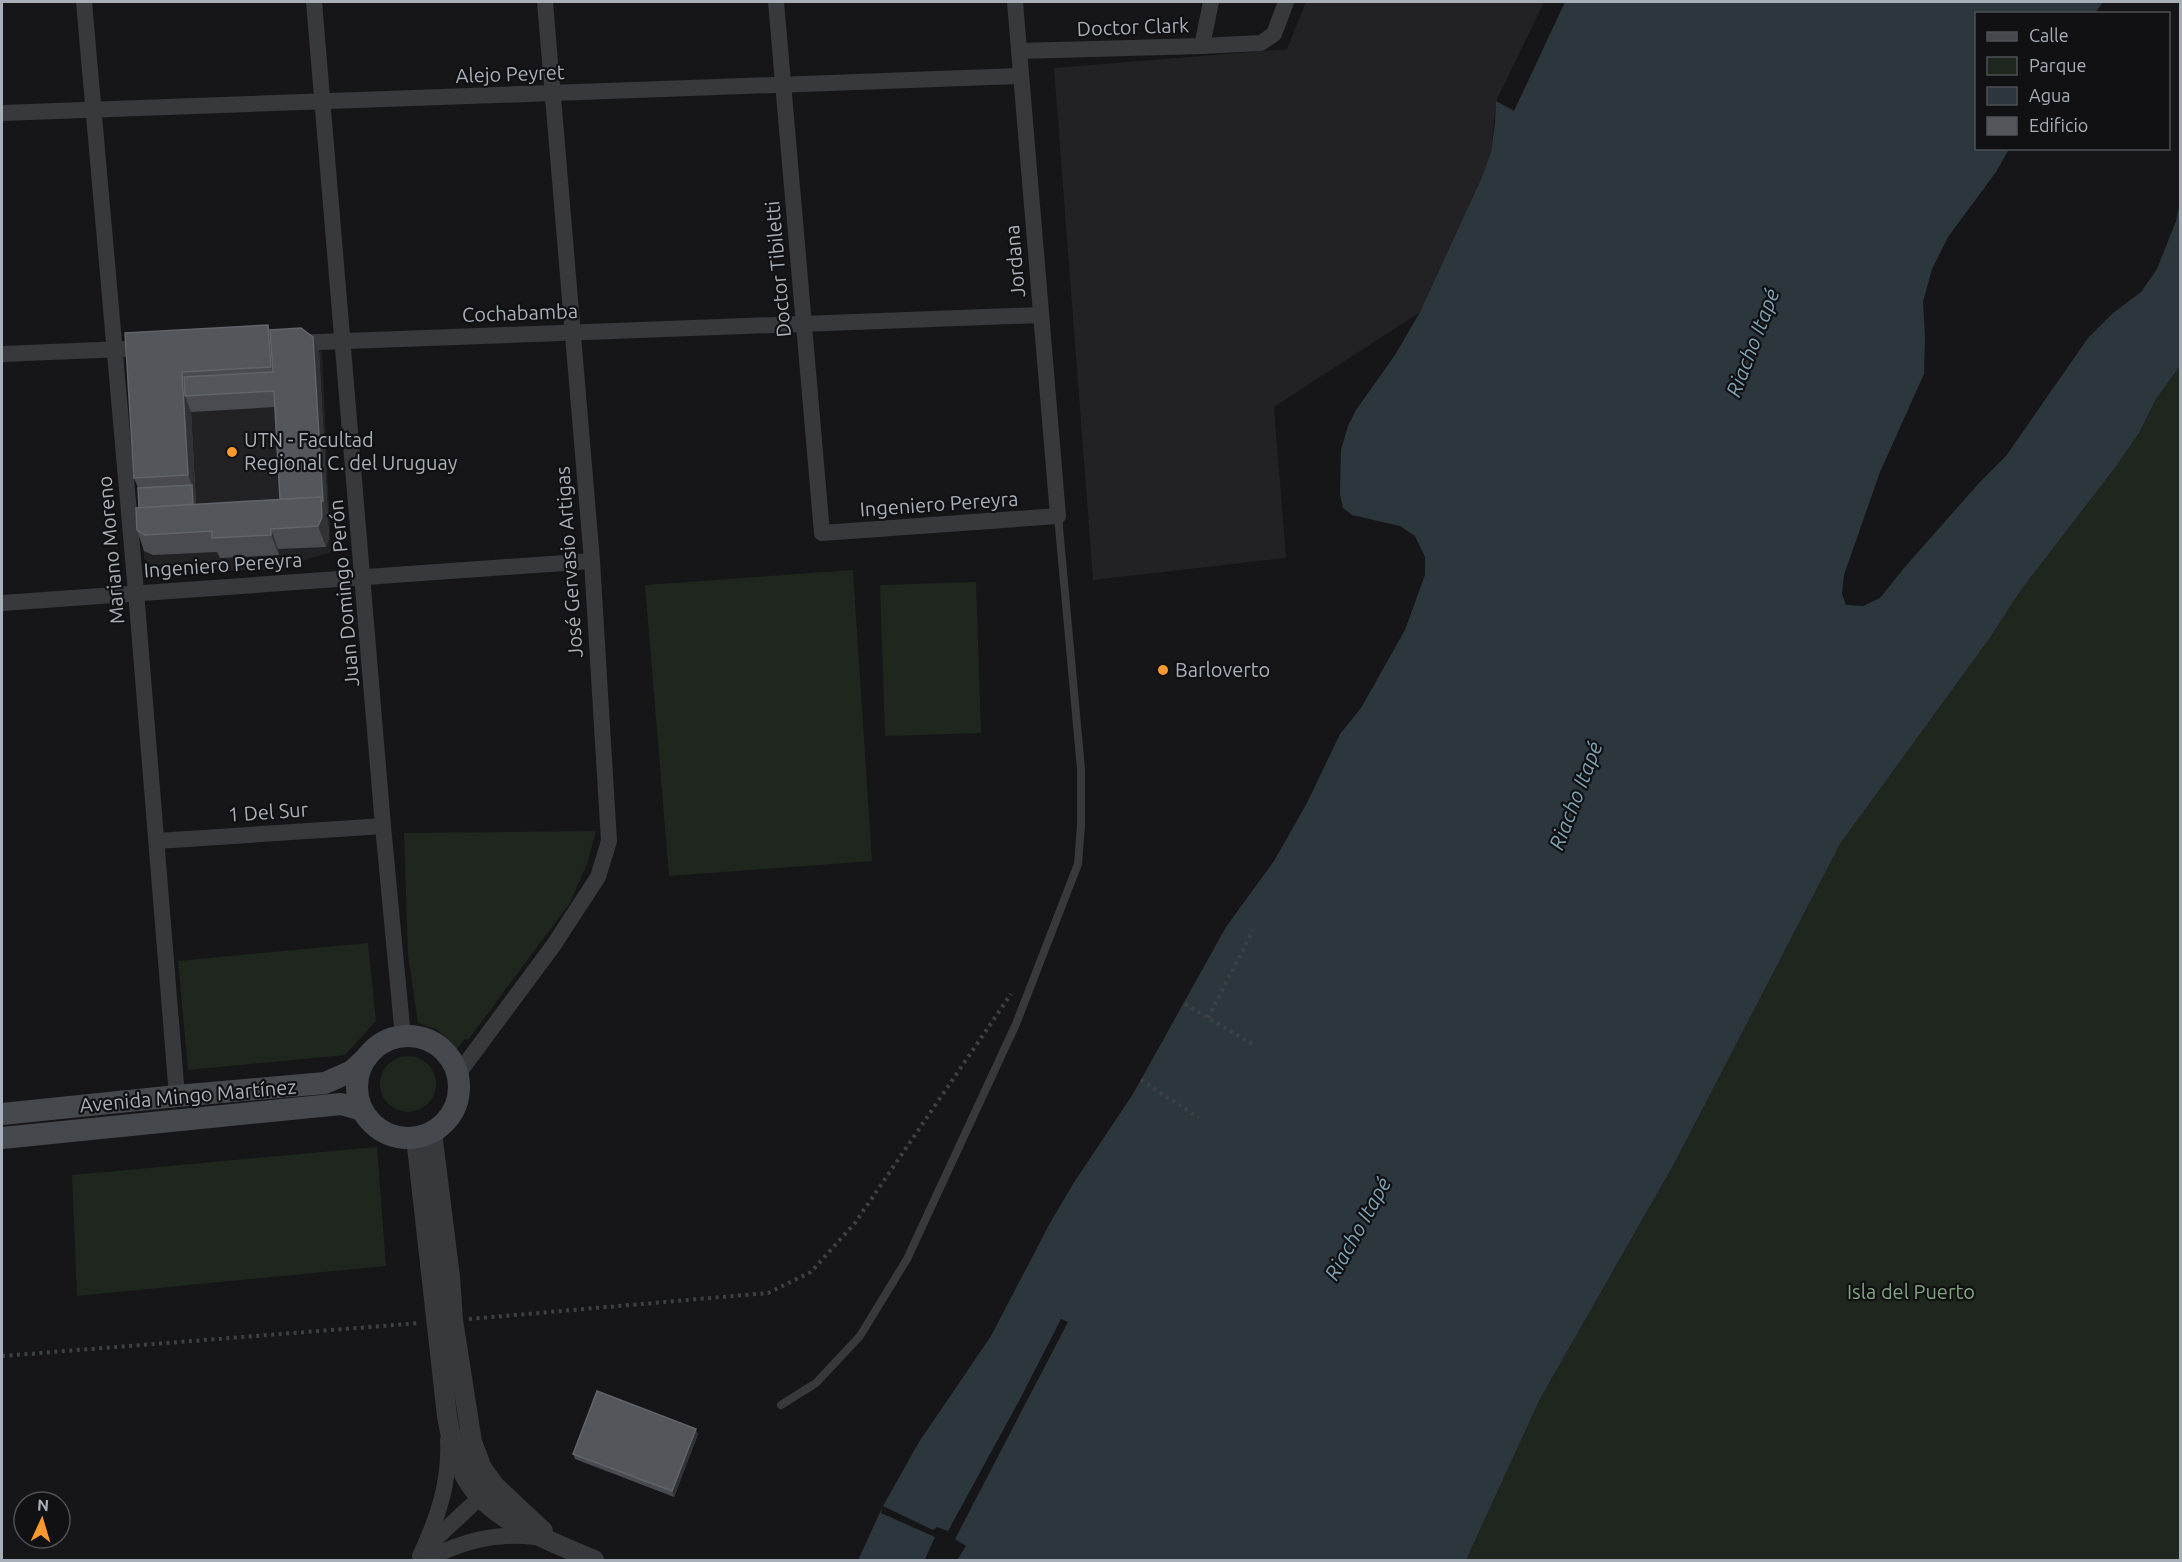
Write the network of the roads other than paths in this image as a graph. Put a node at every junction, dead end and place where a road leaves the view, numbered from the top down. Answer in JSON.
{"nodes":[{"id":1,"x":84,"y":2,"type":"edge"},
{"id":2,"x":314,"y":2,"type":"edge"},
{"id":3,"x":544,"y":2,"type":"edge"},
{"id":4,"x":776,"y":2,"type":"edge"},
{"id":5,"x":1015,"y":2,"type":"edge"},
{"id":6,"x":1211,"y":2,"type":"edge"},
{"id":7,"x":1286,"y":2,"type":"edge"},
{"id":8,"x":1202,"y":46,"type":"junction"},
{"id":9,"x":1019,"y":51,"type":"junction"},
{"id":10,"x":1021,"y":76,"type":"junction"},
{"id":11,"x":784,"y":85,"type":"junction"},
{"id":12,"x":552,"y":93,"type":"junction"},
{"id":13,"x":323,"y":102,"type":"junction"},
{"id":14,"x":94,"y":110,"type":"junction"},
{"id":15,"x":2,"y":113,"type":"edge"},
{"id":16,"x":1041,"y":315,"type":"junction"},
{"id":17,"x":804,"y":324,"type":"junction"},
{"id":18,"x":573,"y":333,"type":"junction"},
{"id":19,"x":344,"y":341,"type":"junction"},
{"id":20,"x":275,"y":344,"type":"edge"},
{"id":21,"x":138,"y":349,"type":"edge"},
{"id":22,"x":115,"y":350,"type":"junction"},
{"id":23,"x":2,"y":354,"type":"edge"},
{"id":24,"x":1058,"y":516,"type":"junction"},
{"id":25,"x":822,"y":533,"type":"joint"},
{"id":26,"x":592,"y":561,"type":"junction"},
{"id":27,"x":364,"y":577,"type":"junction"},
{"id":28,"x":136,"y":592,"type":"junction"},
{"id":29,"x":2,"y":603,"type":"edge"},
{"id":30,"x":383,"y":826,"type":"junction"},
{"id":31,"x":157,"y":841,"type":"junction"},
{"id":32,"x":403,"y":1037,"type":"junction"},
{"id":33,"x":367,"y":1057,"type":"junction"},
{"id":34,"x":458,"y":1074,"type":"junction"},
{"id":35,"x":177,"y":1096,"type":"junction"},
{"id":36,"x":362,"y":1110,"type":"junction"},
{"id":37,"x":2,"y":1114,"type":"edge"},
{"id":38,"x":424,"y":1135,"type":"junction"},
{"id":39,"x":2,"y":1138,"type":"edge"},
{"id":40,"x":445,"y":1321,"type":"junction"},
{"id":41,"x":781,"y":1405,"type":"dead end"},
{"id":42,"x":446,"y":1412,"type":"junction"},
{"id":43,"x":487,"y":1491,"type":"junction"},
{"id":44,"x":551,"y":1541,"type":"junction"},
{"id":45,"x":420,"y":1559,"type":"edge"},
{"id":46,"x":594,"y":1560,"type":"edge"}],
"edges":[{"from":1,"to":14,"type":"street","name":"Mariano Moreno"},
{"from":2,"to":13,"type":"street","name":"Juan Domingo Perón"},
{"from":3,"to":12,"type":"street","name":"José Gervasio Artigas"},
{"from":4,"to":11,"type":"street","name":"Doctor Tibiletti"},
{"from":5,"to":9,"type":"street","name":"Jordana"},
{"from":6,"to":8,"type":"street","name":"Doctor Clark"},
{"from":7,"to":8,"type":"street"},
{"from":8,"to":9,"type":"street","name":"Doctor Clark"},
{"from":9,"to":10,"type":"street","name":"Jordana"},
{"from":10,"to":11,"type":"street","name":"Alejo Peyret"},
{"from":10,"to":16,"type":"street","name":"Jordana"},
{"from":11,"to":12,"type":"street","name":"Alejo Peyret"},
{"from":11,"to":17,"type":"street","name":"Doctor Tibiletti"},
{"from":12,"to":13,"type":"street","name":"Alejo Peyret"},
{"from":12,"to":18,"type":"street","name":"José Gervasio Artigas"},
{"from":13,"to":14,"type":"street","name":"Alejo Peyret"},
{"from":13,"to":19,"type":"street","name":"Juan Domingo Perón"},
{"from":14,"to":15,"type":"street","name":"Alejo Peyret"},
{"from":14,"to":22,"type":"street","name":"Mariano Moreno"},
{"from":16,"to":17,"type":"street","name":"Cochabamba"},
{"from":16,"to":24,"type":"street","name":"Jordana"},
{"from":17,"to":18,"type":"street","name":"Cochabamba"},
{"from":17,"to":25,"type":"street","name":"Doctor Tibiletti"},
{"from":18,"to":19,"type":"street","name":"Cochabamba"},
{"from":18,"to":26,"type":"street","name":"José Gervasio Artigas"},
{"from":19,"to":20,"type":"street","name":"Cochabamba"},
{"from":19,"to":27,"type":"street","name":"Juan Domingo Perón"},
{"from":21,"to":22,"type":"street"},
{"from":22,"to":23,"type":"street"},
{"from":22,"to":28,"type":"street","name":"Mariano Moreno"},
{"from":24,"to":25,"type":"street","name":"Ingeniero Pereyra"},
{"from":24,"to":41,"type":"lane"},
{"from":26,"to":27,"type":"street","name":"Ingeniero Pereyra"},
{"from":26,"to":34,"type":"street","name":"José Gervasio Artigas"},
{"from":27,"to":28,"type":"street","name":"Ingeniero Pereyra"},
{"from":27,"to":30,"type":"street","name":"Juan Domingo Perón"},
{"from":28,"to":29,"type":"street","name":"Ingeniero Pereyra"},
{"from":28,"to":31,"type":"street","name":"Mariano Moreno"},
{"from":30,"to":31,"type":"street","name":"1 Del Sur"},
{"from":30,"to":32,"type":"street","name":"Juan Domingo Perón"},
{"from":31,"to":35,"type":"street","name":"Mariano Moreno"},
{"from":32,"to":33,"type":"main road"},
{"from":32,"to":34,"type":"main road"},
{"from":33,"to":35,"type":"main road","name":"Avenida Mingo Martínez"},
{"from":33,"to":36,"type":"main road"},
{"from":34,"to":38,"type":"main road"},
{"from":35,"to":37,"type":"main road","name":"Avenida Mingo Martínez"},
{"from":36,"to":38,"type":"main road"},
{"from":36,"to":39,"type":"main road","name":"Avenida Mingo Martínez"},
{"from":38,"to":40,"type":"street"},
{"from":40,"to":42,"type":"street"},
{"from":40,"to":43,"type":"street"},
{"from":42,"to":43,"type":"street"},
{"from":42,"to":45,"type":"street"},
{"from":43,"to":44,"type":"street"},
{"from":43,"to":45,"type":"street"},
{"from":44,"to":45,"type":"street"},
{"from":44,"to":46,"type":"street"}]}
